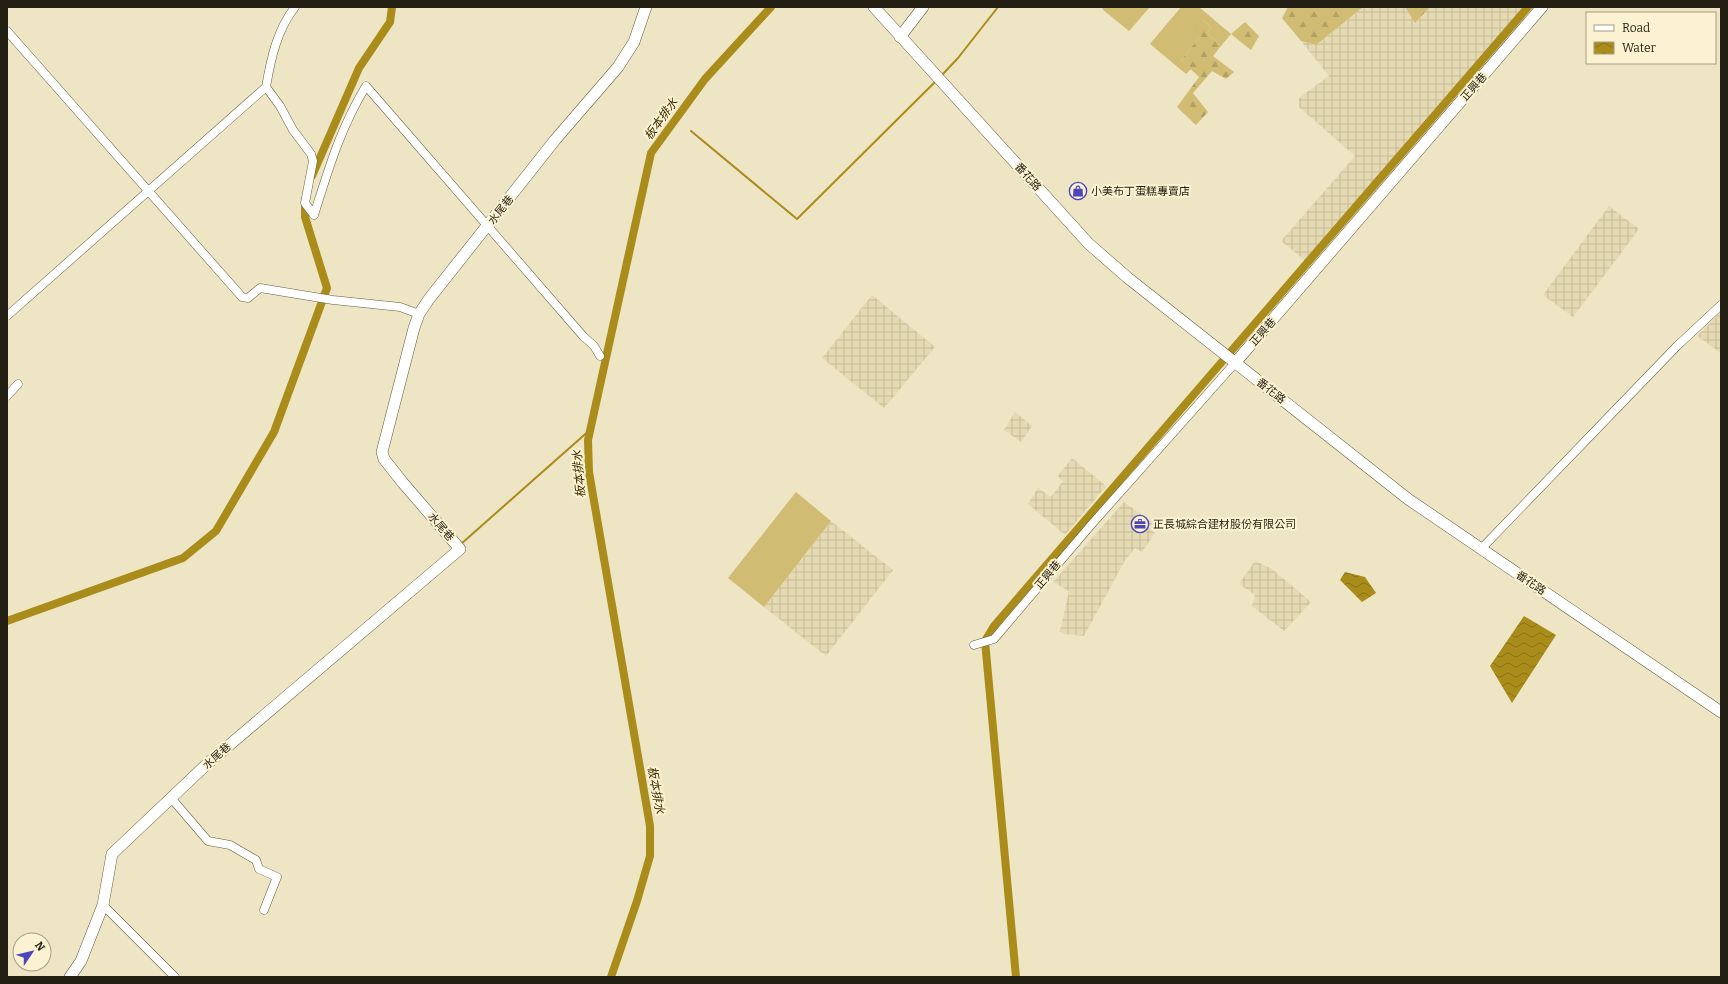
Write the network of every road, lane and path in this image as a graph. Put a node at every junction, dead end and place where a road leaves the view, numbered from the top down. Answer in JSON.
{"nodes":[{"id":1,"x":295,"y":7,"type":"edge"},
{"id":2,"x":874,"y":7,"type":"edge"},
{"id":3,"x":923,"y":7,"type":"edge"},
{"id":4,"x":1542,"y":7,"type":"edge"},
{"id":5,"x":642,"y":9,"type":"edge"},
{"id":6,"x":7,"y":31,"type":"edge"},
{"id":7,"x":900,"y":36,"type":"junction"},
{"id":8,"x":266,"y":86,"type":"junction"},
{"id":9,"x":149,"y":191,"type":"junction"},
{"id":10,"x":487,"y":227,"type":"junction"},
{"id":11,"x":1721,"y":305,"type":"edge"},
{"id":12,"x":419,"y":314,"type":"junction"},
{"id":13,"x":7,"y":316,"type":"edge"},
{"id":14,"x":600,"y":356,"type":"dead end"},
{"id":15,"x":1235,"y":363,"type":"junction"},
{"id":16,"x":18,"y":384,"type":"dead end"},
{"id":17,"x":7,"y":396,"type":"edge"},
{"id":18,"x":1481,"y":549,"type":"junction"},
{"id":19,"x":974,"y":645,"type":"dead end"},
{"id":20,"x":1721,"y":712,"type":"edge"},
{"id":21,"x":172,"y":799,"type":"junction"},
{"id":22,"x":103,"y":905,"type":"junction"},
{"id":23,"x":264,"y":910,"type":"dead end"},
{"id":24,"x":70,"y":977,"type":"edge"},
{"id":25,"x":175,"y":977,"type":"edge"}],
"edges":[{"from":1,"to":8,"type":"street"},
{"from":2,"to":7,"type":"street","name":"番花路"},
{"from":3,"to":7,"type":"street"},
{"from":4,"to":15,"type":"street","name":"正興巷"},
{"from":5,"to":10,"type":"street","name":"水尾巷"},
{"from":6,"to":9,"type":"street"},
{"from":7,"to":15,"type":"street","name":"番花路"},
{"from":8,"to":9,"type":"street"},
{"from":8,"to":10,"type":"street"},
{"from":9,"to":12,"type":"street"},
{"from":9,"to":13,"type":"street"},
{"from":10,"to":12,"type":"street","name":"水尾巷"},
{"from":10,"to":14,"type":"street"},
{"from":11,"to":18,"type":"street"},
{"from":12,"to":21,"type":"street","name":"水尾巷"},
{"from":15,"to":18,"type":"street","name":"番花路"},
{"from":15,"to":19,"type":"street","name":"正興巷"},
{"from":16,"to":17,"type":"street"},
{"from":18,"to":20,"type":"street","name":"番花路"},
{"from":21,"to":22,"type":"street","name":"水尾巷"},
{"from":21,"to":23,"type":"street"},
{"from":22,"to":24,"type":"street","name":"水尾巷"},
{"from":22,"to":25,"type":"street"}]}
